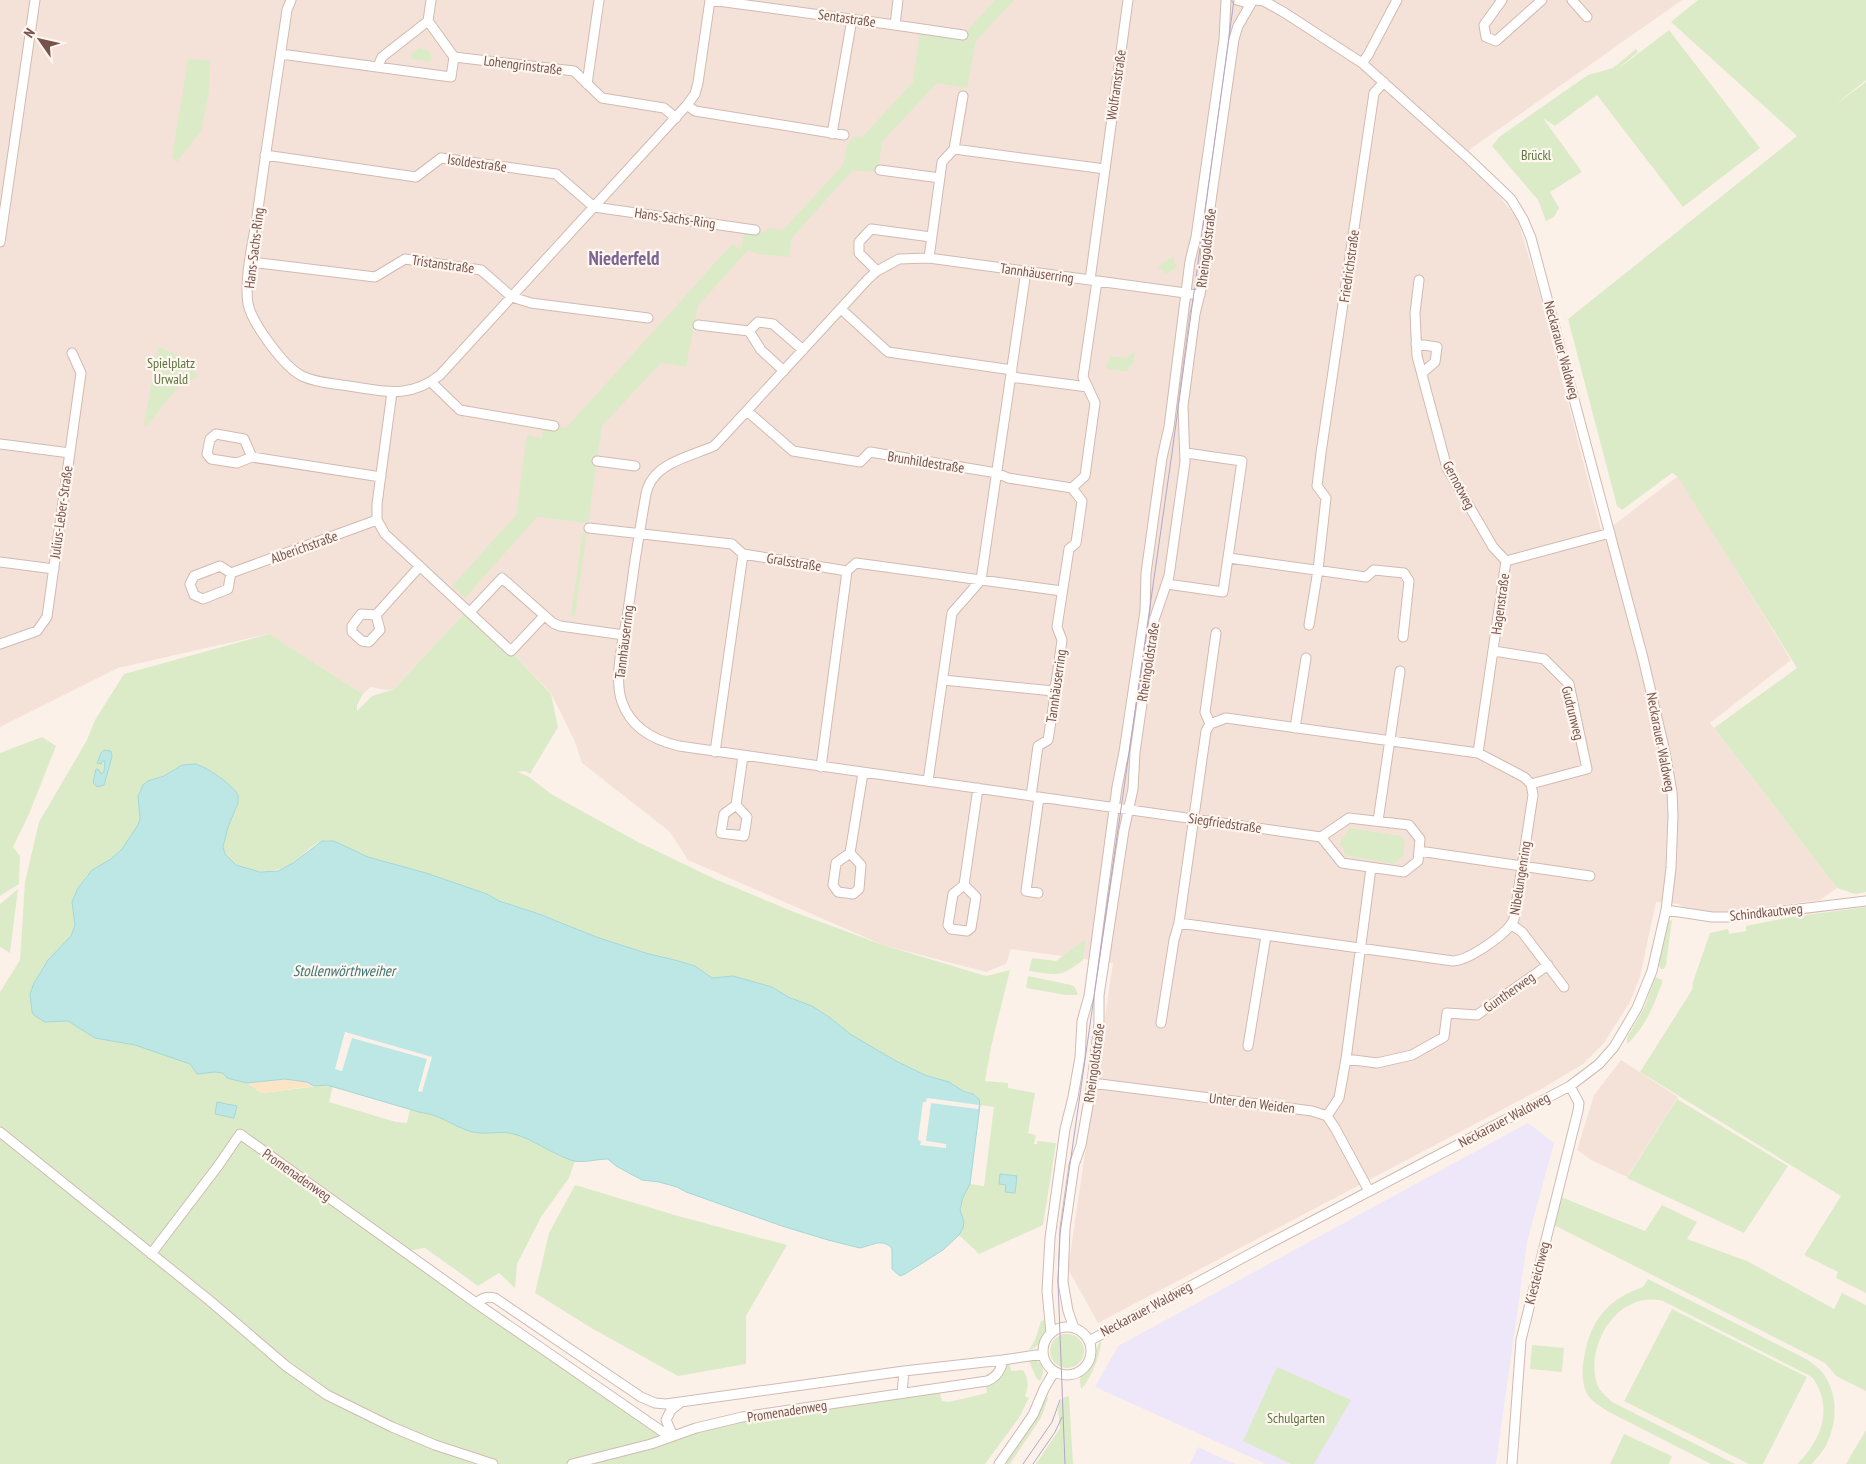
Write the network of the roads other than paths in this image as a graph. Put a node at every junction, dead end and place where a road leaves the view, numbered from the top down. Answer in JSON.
{"nodes":[{"id":1,"x":35,"y":0,"type":"edge"},
{"id":2,"x":291,"y":0,"type":"edge"},
{"id":3,"x":431,"y":0,"type":"edge"},
{"id":4,"x":599,"y":0,"type":"edge"},
{"id":5,"x":710,"y":0,"type":"edge"},
{"id":6,"x":898,"y":0,"type":"edge"},
{"id":7,"x":1128,"y":0,"type":"edge"},
{"id":8,"x":1226,"y":0,"type":"edge"},
{"id":9,"x":1237,"y":0,"type":"edge"},
{"id":10,"x":1254,"y":0,"type":"edge"},
{"id":11,"x":1397,"y":0,"type":"edge"},
{"id":12,"x":1502,"y":0,"type":"edge"},
{"id":13,"x":1542,"y":0,"type":"edge"},
{"id":14,"x":1572,"y":0,"type":"edge"},
{"id":15,"x":1587,"y":17,"type":"dead end"},
{"id":16,"x":852,"y":19,"type":"junction"},
{"id":17,"x":428,"y":21,"type":"junction"},
{"id":18,"x":895,"y":25,"type":"junction"},
{"id":19,"x":963,"y":35,"type":"dead end"},
{"id":20,"x":280,"y":54,"type":"junction"},
{"id":21,"x":454,"y":57,"type":"junction"},
{"id":22,"x":1362,"y":63,"type":"junction"},
{"id":23,"x":378,"y":66,"type":"junction"},
{"id":24,"x":1384,"y":82,"type":"junction"},
{"id":25,"x":587,"y":84,"type":"junction"},
{"id":26,"x":963,"y":96,"type":"dead end"},
{"id":27,"x":687,"y":105,"type":"junction"},
{"id":28,"x":676,"y":118,"type":"junction"},
{"id":29,"x":832,"y":134,"type":"junction"},
{"id":30,"x":844,"y":136,"type":"dead end"},
{"id":31,"x":954,"y":149,"type":"junction"},
{"id":32,"x":265,"y":155,"type":"junction"},
{"id":33,"x":1105,"y":169,"type":"junction"},
{"id":34,"x":880,"y":170,"type":"dead end"},
{"id":35,"x":940,"y":178,"type":"junction"},
{"id":36,"x":4,"y":187,"type":"edge"},
{"id":37,"x":594,"y":206,"type":"junction"},
{"id":38,"x":755,"y":230,"type":"dead end"},
{"id":39,"x":931,"y":237,"type":"junction"},
{"id":40,"x":0,"y":242,"type":"edge"},
{"id":41,"x":929,"y":258,"type":"junction"},
{"id":42,"x":251,"y":262,"type":"junction"},
{"id":43,"x":877,"y":271,"type":"junction"},
{"id":44,"x":1026,"y":271,"type":"junction"},
{"id":45,"x":1093,"y":280,"type":"junction"},
{"id":46,"x":1419,"y":280,"type":"dead end"},
{"id":47,"x":1186,"y":293,"type":"junction"},
{"id":48,"x":1200,"y":295,"type":"junction"},
{"id":49,"x":512,"y":297,"type":"junction"},
{"id":50,"x":841,"y":309,"type":"junction"},
{"id":51,"x":648,"y":318,"type":"dead end"},
{"id":52,"x":698,"y":325,"type":"dead end"},
{"id":53,"x":749,"y":331,"type":"junction"},
{"id":54,"x":1416,"y":344,"type":"junction"},
{"id":55,"x":803,"y":350,"type":"junction"},
{"id":56,"x":72,"y":353,"type":"dead end"},
{"id":57,"x":784,"y":370,"type":"junction"},
{"id":58,"x":1011,"y":373,"type":"junction"},
{"id":59,"x":1422,"y":373,"type":"junction"},
{"id":60,"x":431,"y":382,"type":"junction"},
{"id":61,"x":1088,"y":387,"type":"junction"},
{"id":62,"x":392,"y":392,"type":"junction"},
{"id":63,"x":747,"y":411,"type":"junction"},
{"id":64,"x":554,"y":426,"type":"dead end"},
{"id":65,"x":0,"y":444,"type":"edge"},
{"id":66,"x":70,"y":453,"type":"junction"},
{"id":67,"x":1186,"y":453,"type":"junction"},
{"id":68,"x":252,"y":457,"type":"junction"},
{"id":69,"x":597,"y":460,"type":"dead end"},
{"id":70,"x":635,"y":466,"type":"dead end"},
{"id":71,"x":997,"y":473,"type":"junction"},
{"id":72,"x":381,"y":477,"type":"junction"},
{"id":73,"x":1072,"y":488,"type":"junction"},
{"id":74,"x":377,"y":520,"type":"junction"},
{"id":75,"x":589,"y":528,"type":"dead end"},
{"id":76,"x":640,"y":532,"type":"junction"},
{"id":77,"x":1610,"y":533,"type":"junction"},
{"id":78,"x":743,"y":554,"type":"junction"},
{"id":79,"x":1229,"y":558,"type":"junction"},
{"id":80,"x":1506,"y":561,"type":"junction"},
{"id":81,"x":0,"y":562,"type":"edge"},
{"id":82,"x":420,"y":566,"type":"junction"},
{"id":83,"x":54,"y":569,"type":"junction"},
{"id":84,"x":1318,"y":570,"type":"junction"},
{"id":85,"x":847,"y":571,"type":"junction"},
{"id":86,"x":231,"y":573,"type":"junction"},
{"id":87,"x":981,"y":580,"type":"junction"},
{"id":88,"x":1167,"y":584,"type":"junction"},
{"id":89,"x":1062,"y":590,"type":"junction"},
{"id":90,"x":470,"y":612,"type":"junction"},
{"id":91,"x":376,"y":615,"type":"dead end"},
{"id":92,"x":544,"y":616,"type":"junction"},
{"id":93,"x":1309,"y":625,"type":"dead end"},
{"id":94,"x":1216,"y":633,"type":"dead end"},
{"id":95,"x":624,"y":635,"type":"junction"},
{"id":96,"x":1403,"y":637,"type":"dead end"},
{"id":97,"x":0,"y":644,"type":"edge"},
{"id":98,"x":1494,"y":651,"type":"junction"},
{"id":99,"x":1306,"y":658,"type":"dead end"},
{"id":100,"x":1400,"y":671,"type":"dead end"},
{"id":101,"x":943,"y":680,"type":"junction"},
{"id":102,"x":1053,"y":691,"type":"junction"},
{"id":103,"x":1210,"y":724,"type":"junction"},
{"id":104,"x":1295,"y":728,"type":"junction"},
{"id":105,"x":1390,"y":741,"type":"junction"},
{"id":106,"x":715,"y":752,"type":"junction"},
{"id":107,"x":1478,"y":754,"type":"junction"},
{"id":108,"x":743,"y":756,"type":"junction"},
{"id":109,"x":821,"y":767,"type":"junction"},
{"id":110,"x":863,"y":773,"type":"junction"},
{"id":111,"x":928,"y":782,"type":"junction"},
{"id":112,"x":1532,"y":784,"type":"junction"},
{"id":113,"x":978,"y":788,"type":"junction"},
{"id":114,"x":1035,"y":796,"type":"junction"},
{"id":115,"x":736,"y":805,"type":"dead end"},
{"id":116,"x":1115,"y":808,"type":"junction"},
{"id":117,"x":1128,"y":810,"type":"junction"},
{"id":118,"x":1195,"y":819,"type":"junction"},
{"id":119,"x":1378,"y":821,"type":"junction"},
{"id":120,"x":1321,"y":837,"type":"junction"},
{"id":121,"x":1419,"y":851,"type":"junction"},
{"id":122,"x":850,"y":853,"type":"junction"},
{"id":123,"x":1522,"y":865,"type":"junction"},
{"id":124,"x":1371,"y":868,"type":"junction"},
{"id":125,"x":1590,"y":876,"type":"dead end"},
{"id":126,"x":964,"y":885,"type":"junction"},
{"id":127,"x":1038,"y":893,"type":"dead end"},
{"id":128,"x":1866,"y":901,"type":"edge"},
{"id":129,"x":1666,"y":910,"type":"junction"},
{"id":130,"x":1180,"y":923,"type":"junction"},
{"id":131,"x":1512,"y":925,"type":"junction"},
{"id":132,"x":1266,"y":936,"type":"junction"},
{"id":133,"x":1360,"y":949,"type":"junction"},
{"id":134,"x":1548,"y":965,"type":"junction"},
{"id":135,"x":1564,"y":987,"type":"dead end"},
{"id":136,"x":1161,"y":1022,"type":"dead end"},
{"id":137,"x":1248,"y":1046,"type":"dead end"},
{"id":138,"x":1346,"y":1059,"type":"junction"},
{"id":139,"x":1092,"y":1083,"type":"junction"},
{"id":140,"x":1570,"y":1086,"type":"junction"},
{"id":141,"x":1327,"y":1116,"type":"junction"},
{"id":142,"x":0,"y":1132,"type":"edge"},
{"id":143,"x":1369,"y":1191,"type":"junction"},
{"id":144,"x":151,"y":1254,"type":"junction"},
{"id":145,"x":476,"y":1303,"type":"junction"},
{"id":146,"x":1074,"y":1328,"type":"junction"},
{"id":147,"x":1051,"y":1333,"type":"junction"},
{"id":148,"x":1089,"y":1341,"type":"junction"},
{"id":149,"x":1043,"y":1354,"type":"junction"},
{"id":150,"x":1003,"y":1360,"type":"junction"},
{"id":151,"x":904,"y":1372,"type":"junction"},
{"id":152,"x":1054,"y":1372,"type":"junction"},
{"id":153,"x":902,"y":1393,"type":"junction"},
{"id":154,"x":680,"y":1403,"type":"junction"},
{"id":155,"x":673,"y":1436,"type":"junction"},
{"id":156,"x":493,"y":1464,"type":"edge"},
{"id":157,"x":572,"y":1464,"type":"edge"},
{"id":158,"x":999,"y":1464,"type":"edge"},
{"id":159,"x":1512,"y":1464,"type":"edge"}],
"edges":[{"from":1,"to":36,"type":"street"},
{"from":2,"to":20,"type":"street","name":"Hans-Sachs-Ring"},
{"from":3,"to":17,"type":"street"},
{"from":4,"to":25,"type":"street"},
{"from":5,"to":16,"type":"street","name":"Sentastraße"},
{"from":5,"to":27,"type":"street","name":"Hans-Sachs-Ring"},
{"from":6,"to":18,"type":"street","name":"Sentastraße"},
{"from":7,"to":33,"type":"street","name":"Wolframstraße"},
{"from":8,"to":47,"type":"street","name":"Rheingoldstraße"},
{"from":9,"to":10,"type":"street"},
{"from":10,"to":22,"type":"street","name":"Neckarauer Waldweg"},
{"from":10,"to":48,"type":"street","name":"Rheingoldstraße"},
{"from":11,"to":22,"type":"street"},
{"from":12,"to":13,"type":"street"},
{"from":14,"to":15,"type":"street"},
{"from":16,"to":18,"type":"street","name":"Sentastraße"},
{"from":16,"to":29,"type":"street"},
{"from":17,"to":21,"type":"street"},
{"from":17,"to":23,"type":"street"},
{"from":18,"to":19,"type":"street","name":"Sentastraße"},
{"from":20,"to":23,"type":"street"},
{"from":20,"to":32,"type":"street","name":"Hans-Sachs-Ring"},
{"from":21,"to":23,"type":"street"},
{"from":21,"to":25,"type":"street","name":"Lohengrinstraße"},
{"from":22,"to":24,"type":"street","name":"Neckarauer Waldweg"},
{"from":24,"to":77,"type":"street","name":"Neckarauer Waldweg"},
{"from":24,"to":84,"type":"street","name":"Friedrichstraße"},
{"from":25,"to":28,"type":"street","name":"Lohengrinstraße"},
{"from":26,"to":31,"type":"street"},
{"from":27,"to":28,"type":"street","name":"Hans-Sachs-Ring"},
{"from":27,"to":29,"type":"street"},
{"from":28,"to":37,"type":"street","name":"Hans-Sachs-Ring"},
{"from":29,"to":30,"type":"street"},
{"from":31,"to":33,"type":"street"},
{"from":31,"to":35,"type":"street"},
{"from":32,"to":37,"type":"street","name":"Isoldestraße"},
{"from":32,"to":42,"type":"street","name":"Hans-Sachs-Ring"},
{"from":33,"to":45,"type":"street","name":"Wolframstraße"},
{"from":34,"to":35,"type":"street"},
{"from":35,"to":39,"type":"street"},
{"from":36,"to":40,"type":"street"},
{"from":37,"to":38,"type":"street","name":"Hans-Sachs-Ring"},
{"from":37,"to":49,"type":"street","name":"Hans-Sachs-Ring"},
{"from":39,"to":41,"type":"street"},
{"from":39,"to":43,"type":"street"},
{"from":41,"to":43,"type":"street","name":"Tannhäuserring"},
{"from":41,"to":44,"type":"street","name":"Tannhäuserring"},
{"from":42,"to":49,"type":"street","name":"Tristanstraße"},
{"from":42,"to":62,"type":"street","name":"Hans-Sachs-Ring"},
{"from":43,"to":50,"type":"street","name":"Tannhäuserring"},
{"from":44,"to":45,"type":"street","name":"Tannhäuserring"},
{"from":44,"to":58,"type":"street"},
{"from":45,"to":47,"type":"street","name":"Tannhäuserring"},
{"from":45,"to":61,"type":"street"},
{"from":46,"to":54,"type":"street","name":"Gernotweg"},
{"from":47,"to":48,"type":"street","name":"Tannhäuserring"},
{"from":47,"to":116,"type":"street","name":"Rheingoldstraße"},
{"from":48,"to":67,"type":"street","name":"Rheingoldstraße"},
{"from":49,"to":51,"type":"street"},
{"from":49,"to":60,"type":"street","name":"Hans-Sachs-Ring"},
{"from":50,"to":55,"type":"street","name":"Tannhäuserring"},
{"from":50,"to":58,"type":"street"},
{"from":52,"to":53,"type":"street"},
{"from":53,"to":55,"type":"street"},
{"from":53,"to":57,"type":"street"},
{"from":54,"to":59,"type":"street","name":"Gernotweg"},
{"from":54,"to":59,"type":"street"},
{"from":55,"to":57,"type":"street","name":"Tannhäuserring"},
{"from":56,"to":66,"type":"street","name":"Julius-Leber-Straße"},
{"from":57,"to":63,"type":"street","name":"Tannhäuserring"},
{"from":58,"to":61,"type":"street"},
{"from":58,"to":71,"type":"street"},
{"from":59,"to":80,"type":"street","name":"Gernotweg"},
{"from":60,"to":62,"type":"street","name":"Hans-Sachs-Ring"},
{"from":60,"to":64,"type":"street"},
{"from":61,"to":73,"type":"street"},
{"from":62,"to":72,"type":"street"},
{"from":63,"to":71,"type":"street","name":"Brunhildestraße"},
{"from":63,"to":76,"type":"street","name":"Tannhäuserring"},
{"from":65,"to":66,"type":"street"},
{"from":66,"to":83,"type":"street","name":"Julius-Leber-Straße"},
{"from":67,"to":79,"type":"street"},
{"from":67,"to":88,"type":"street","name":"Rheingoldstraße"},
{"from":68,"to":68,"type":"street"},
{"from":68,"to":72,"type":"street"},
{"from":69,"to":70,"type":"street"},
{"from":71,"to":73,"type":"street","name":"Brunhildestraße"},
{"from":71,"to":87,"type":"street"},
{"from":72,"to":74,"type":"street"},
{"from":73,"to":89,"type":"street","name":"Tannhäuserring"},
{"from":74,"to":82,"type":"street"},
{"from":74,"to":86,"type":"street","name":"Alberichstraße"},
{"from":75,"to":76,"type":"street"},
{"from":76,"to":78,"type":"street"},
{"from":76,"to":95,"type":"street","name":"Tannhäuserring"},
{"from":77,"to":80,"type":"street","name":"Hagenstraße"},
{"from":77,"to":129,"type":"street","name":"Neckarauer Waldweg"},
{"from":78,"to":85,"type":"street","name":"Gralsstraße"},
{"from":78,"to":106,"type":"street"},
{"from":79,"to":84,"type":"street"},
{"from":79,"to":88,"type":"street"},
{"from":80,"to":98,"type":"street","name":"Hagenstraße"},
{"from":81,"to":83,"type":"street"},
{"from":82,"to":90,"type":"street"},
{"from":82,"to":91,"type":"street"},
{"from":83,"to":97,"type":"street","name":"Julius-Leber-Straße"},
{"from":84,"to":93,"type":"street","name":"Friedrichstraße"},
{"from":84,"to":96,"type":"street"},
{"from":85,"to":87,"type":"street"},
{"from":85,"to":109,"type":"street"},
{"from":86,"to":86,"type":"street","name":"Alberichstraße"},
{"from":87,"to":89,"type":"street"},
{"from":87,"to":101,"type":"street"},
{"from":88,"to":117,"type":"street","name":"Rheingoldstraße"},
{"from":89,"to":102,"type":"street","name":"Tannhäuserring"},
{"from":90,"to":92,"type":"street"},
{"from":90,"to":92,"type":"street"},
{"from":92,"to":95,"type":"street"},
{"from":94,"to":103,"type":"street"},
{"from":95,"to":106,"type":"street","name":"Tannhäuserring"},
{"from":98,"to":107,"type":"street","name":"Hagenstraße"},
{"from":98,"to":112,"type":"street","name":"Gudrunweg"},
{"from":99,"to":104,"type":"street"},
{"from":100,"to":105,"type":"street"},
{"from":101,"to":102,"type":"street"},
{"from":101,"to":111,"type":"street"},
{"from":102,"to":114,"type":"street","name":"Tannhäuserring"},
{"from":103,"to":104,"type":"street"},
{"from":103,"to":118,"type":"street"},
{"from":104,"to":105,"type":"street"},
{"from":105,"to":107,"type":"street"},
{"from":105,"to":119,"type":"street"},
{"from":106,"to":108,"type":"street","name":"Tannhäuserring"},
{"from":107,"to":112,"type":"street"},
{"from":108,"to":109,"type":"street","name":"Tannhäuserring"},
{"from":108,"to":115,"type":"street"},
{"from":109,"to":110,"type":"street","name":"Tannhäuserring"},
{"from":110,"to":111,"type":"street","name":"Tannhäuserring"},
{"from":110,"to":122,"type":"street"},
{"from":111,"to":113,"type":"street","name":"Tannhäuserring"},
{"from":112,"to":123,"type":"street","name":"Nibelungenring"},
{"from":113,"to":114,"type":"street","name":"Tannhäuserring"},
{"from":113,"to":126,"type":"street"},
{"from":114,"to":116,"type":"street","name":"Tannhäuserring"},
{"from":114,"to":127,"type":"street","name":"Tannhäuserring"},
{"from":116,"to":117,"type":"street","name":"Tannhäuserring"},
{"from":116,"to":147,"type":"street","name":"Rheingoldstraße"},
{"from":117,"to":118,"type":"street","name":"Siegfriedstraße"},
{"from":117,"to":139,"type":"street","name":"Rheingoldstraße"},
{"from":118,"to":120,"type":"street","name":"Siegfriedstraße"},
{"from":118,"to":130,"type":"street"},
{"from":119,"to":120,"type":"street"},
{"from":119,"to":121,"type":"street"},
{"from":120,"to":124,"type":"street"},
{"from":121,"to":123,"type":"street"},
{"from":121,"to":124,"type":"street"},
{"from":122,"to":122,"type":"street"},
{"from":123,"to":125,"type":"street"},
{"from":123,"to":131,"type":"street","name":"Nibelungenring"},
{"from":124,"to":133,"type":"street"},
{"from":126,"to":126,"type":"street"},
{"from":128,"to":129,"type":"street","name":"Schindkautweg"},
{"from":129,"to":140,"type":"street","name":"Neckarauer Waldweg"},
{"from":130,"to":132,"type":"street","name":"Nibelungenring"},
{"from":130,"to":136,"type":"street"},
{"from":131,"to":133,"type":"street","name":"Nibelungenring"},
{"from":131,"to":134,"type":"street","name":"Guntherweg"},
{"from":132,"to":133,"type":"street","name":"Nibelungenring"},
{"from":132,"to":137,"type":"street"},
{"from":133,"to":138,"type":"street"},
{"from":134,"to":135,"type":"street","name":"Guntherweg"},
{"from":134,"to":138,"type":"street","name":"Guntherweg"},
{"from":138,"to":141,"type":"street"},
{"from":139,"to":141,"type":"street","name":"Unter den Weiden"},
{"from":139,"to":146,"type":"street","name":"Rheingoldstraße"},
{"from":140,"to":143,"type":"street","name":"Neckarauer Waldweg"},
{"from":140,"to":159,"type":"street","name":"Kiesteichweg"},
{"from":141,"to":143,"type":"street"},
{"from":142,"to":144,"type":"street"},
{"from":143,"to":148,"type":"street","name":"Neckarauer Waldweg"},
{"from":144,"to":145,"type":"street","name":"Promenadenweg"},
{"from":144,"to":156,"type":"street"},
{"from":145,"to":154,"type":"street"},
{"from":145,"to":155,"type":"street","name":"Promenadenweg"},
{"from":146,"to":147,"type":"street"},
{"from":146,"to":148,"type":"street"},
{"from":147,"to":149,"type":"street","name":"Rheingoldstraße"},
{"from":148,"to":152,"type":"street"},
{"from":149,"to":150,"type":"street"},
{"from":149,"to":152,"type":"street"},
{"from":150,"to":151,"type":"street"},
{"from":150,"to":153,"type":"street","name":"Promenadenweg"},
{"from":151,"to":153,"type":"street"},
{"from":151,"to":154,"type":"street"},
{"from":152,"to":158,"type":"street"},
{"from":153,"to":155,"type":"street","name":"Promenadenweg"},
{"from":154,"to":155,"type":"street"},
{"from":155,"to":157,"type":"street","name":"Promenadenweg"}]}
